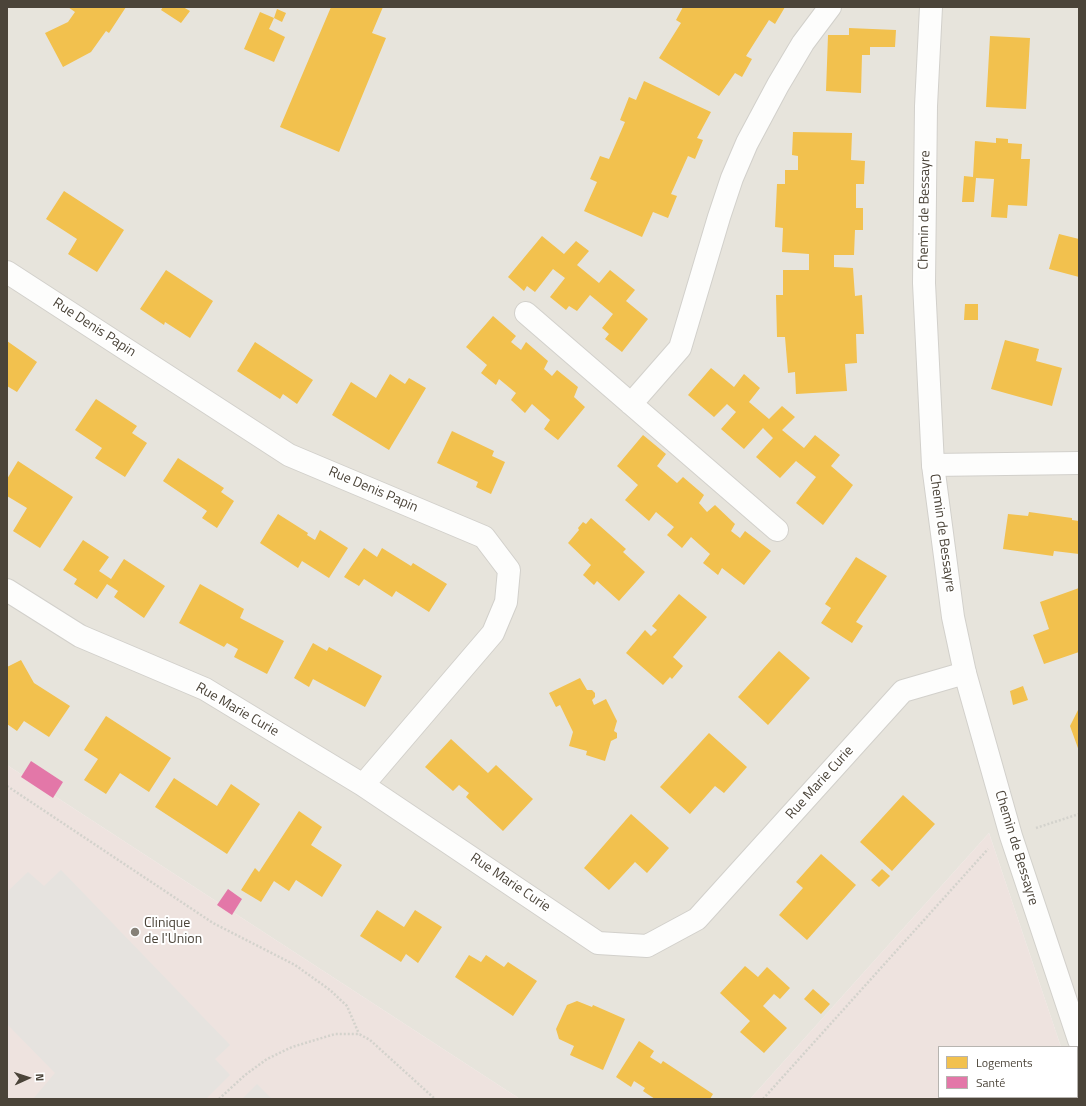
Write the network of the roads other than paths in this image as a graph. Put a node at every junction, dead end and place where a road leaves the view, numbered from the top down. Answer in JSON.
{"nodes":[{"id":1,"x":830,"y":7,"type":"edge"},
{"id":2,"x":931,"y":7,"type":"edge"},
{"id":3,"x":7,"y":272,"type":"edge"},
{"id":4,"x":526,"y":313,"type":"dead end"},
{"id":5,"x":631,"y":404,"type":"junction"},
{"id":6,"x":1079,"y":463,"type":"edge"},
{"id":7,"x":932,"y":465,"type":"junction"},
{"id":8,"x":777,"y":530,"type":"dead end"},
{"id":9,"x":7,"y":590,"type":"edge"},
{"id":10,"x":965,"y":673,"type":"junction"},
{"id":11,"x":363,"y":785,"type":"junction"},
{"id":12,"x":1079,"y":1040,"type":"edge"}],
"edges":[{"from":1,"to":5,"type":"street"},
{"from":2,"to":7,"type":"street","name":"Chemin de Bessayre"},
{"from":3,"to":11,"type":"street","name":"Rue Denis Papin"},
{"from":4,"to":5,"type":"street"},
{"from":5,"to":8,"type":"street"},
{"from":6,"to":7,"type":"street"},
{"from":7,"to":10,"type":"street","name":"Chemin de Bessayre"},
{"from":9,"to":11,"type":"street","name":"Rue Marie Curie"},
{"from":10,"to":11,"type":"street","name":"Rue Marie Curie"},
{"from":10,"to":12,"type":"street","name":"Chemin de Bessayre"}]}
